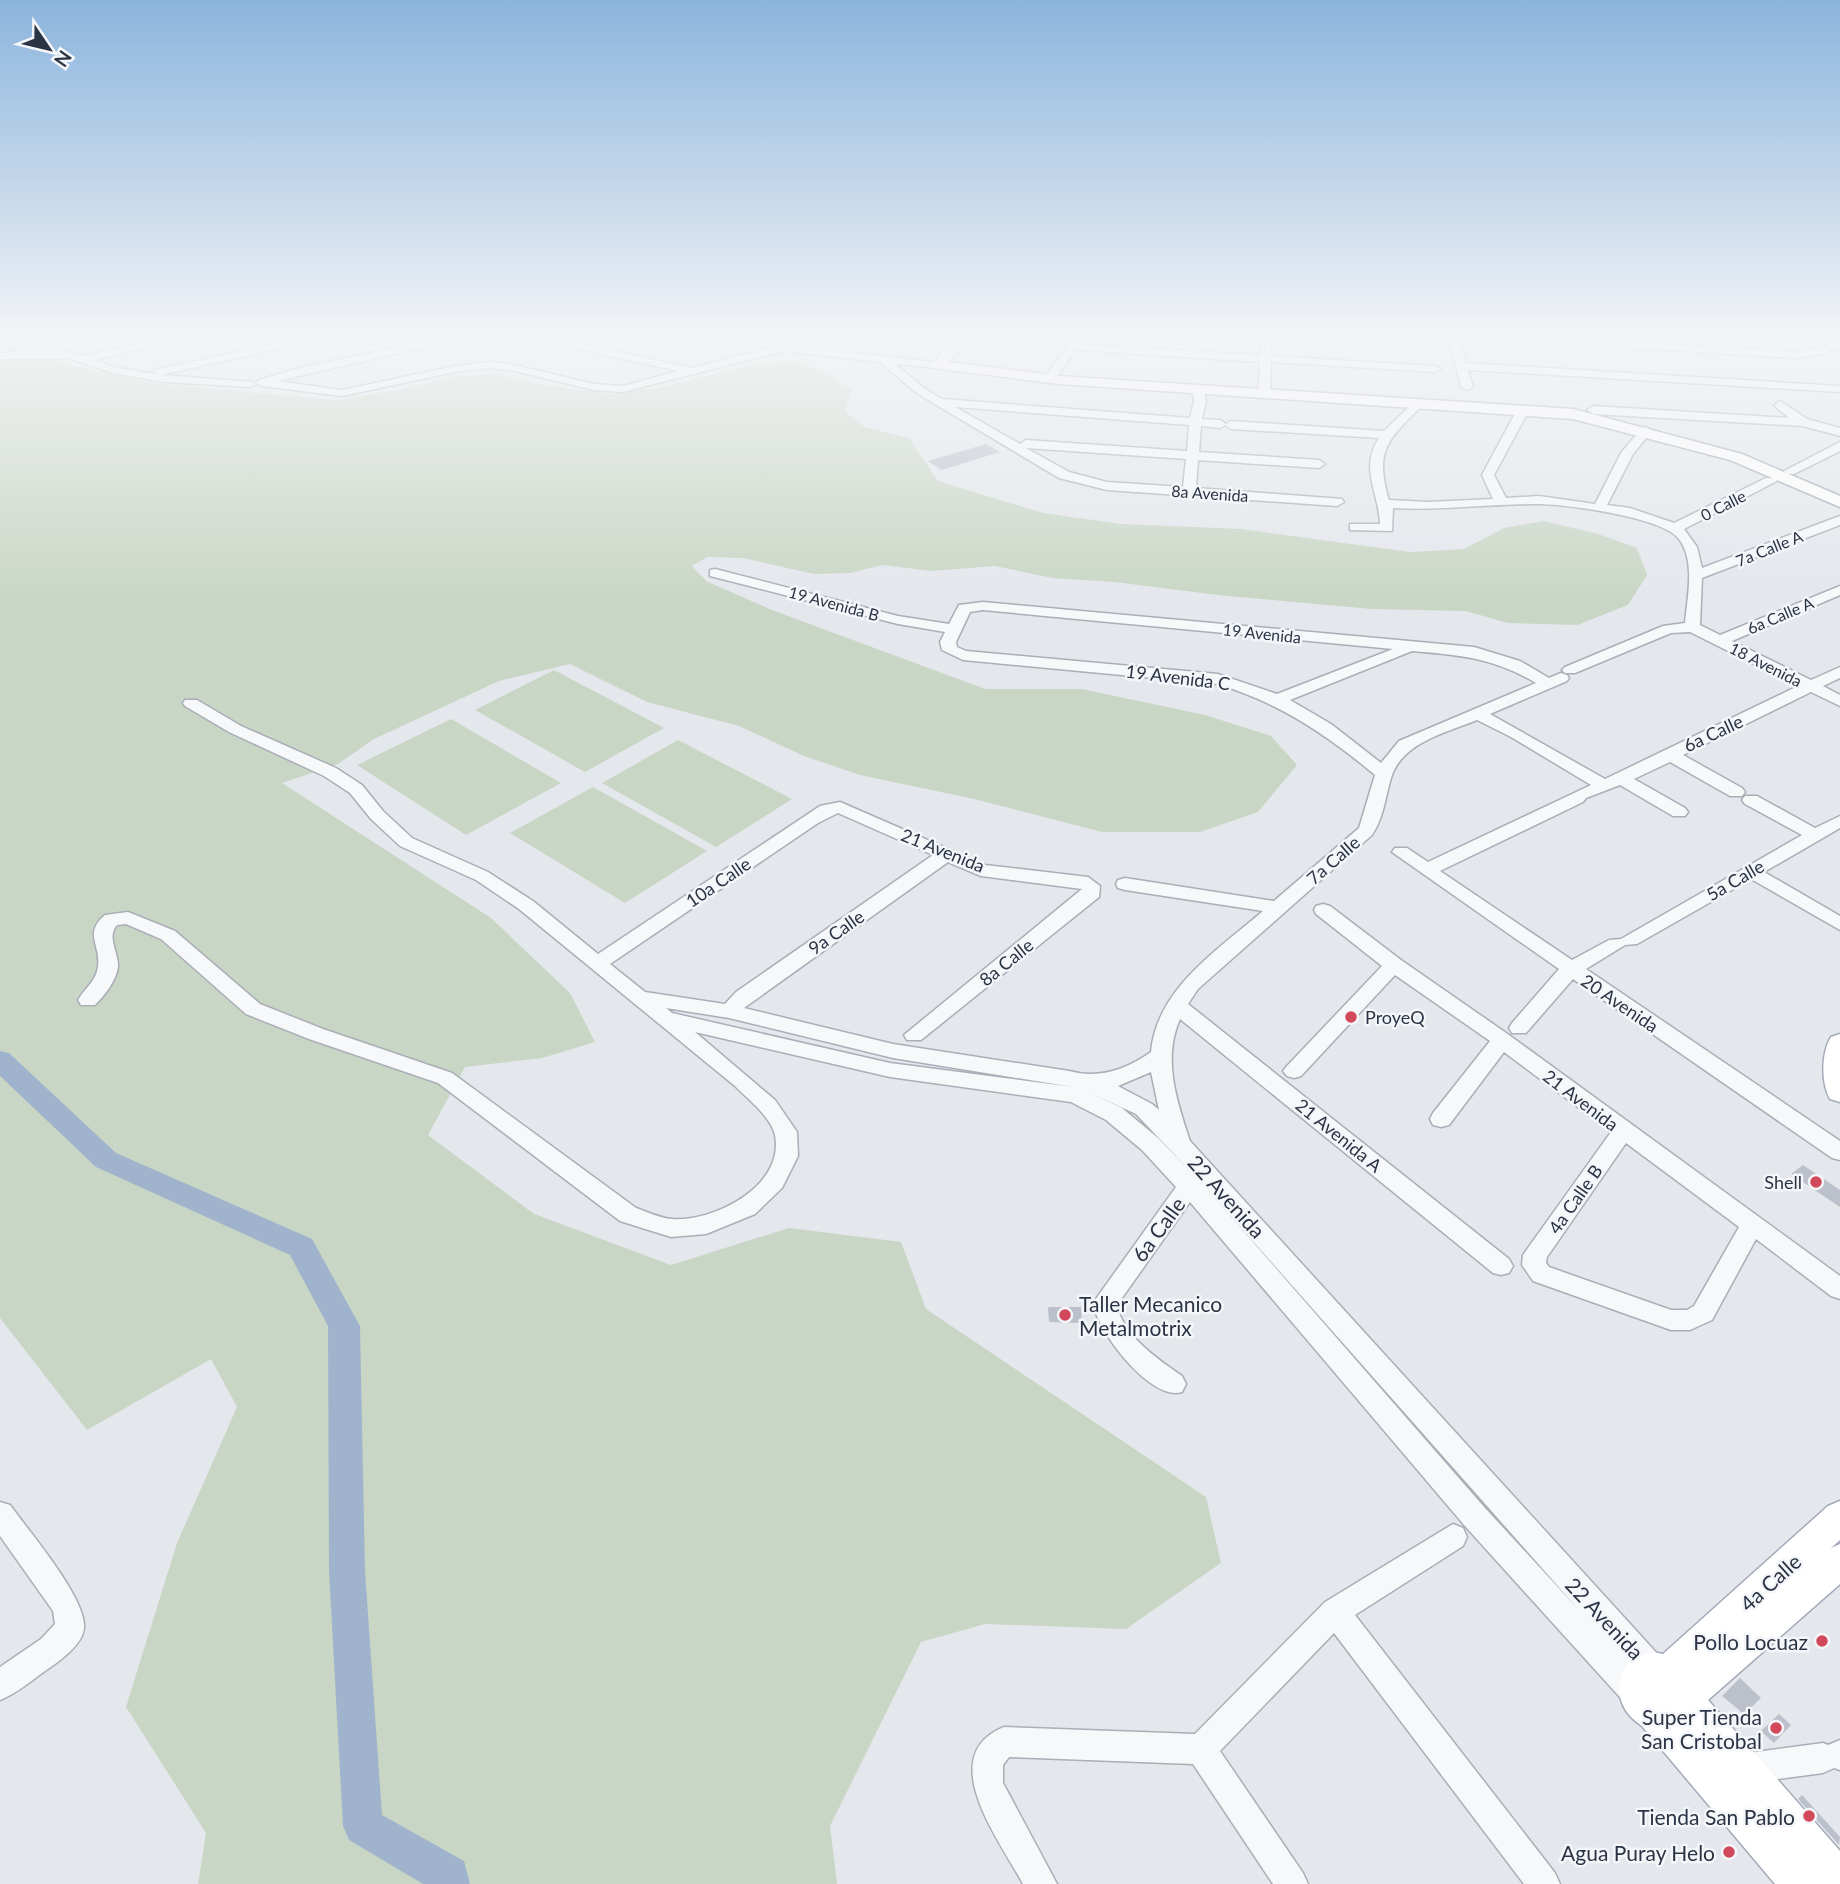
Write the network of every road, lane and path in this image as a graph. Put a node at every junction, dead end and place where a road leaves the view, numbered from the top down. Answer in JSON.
{"nodes":[{"id":1,"x":975,"y":423,"type":"edge"},
{"id":2,"x":1195,"y":423,"type":"joint"},
{"id":3,"x":1399,"y":423,"type":"edge"},
{"id":4,"x":1516,"y":423,"type":"edge"},
{"id":5,"x":1620,"y":423,"type":"edge"},
{"id":6,"x":1631,"y":423,"type":"edge"},
{"id":7,"x":1807,"y":423,"type":"edge"},
{"id":8,"x":1646,"y":431,"type":"junction"},
{"id":9,"x":1840,"y":432,"type":"edge"},
{"id":10,"x":1387,"y":435,"type":"junction"},
{"id":11,"x":1026,"y":443,"type":"dead end"},
{"id":12,"x":1840,"y":446,"type":"edge"},
{"id":13,"x":1192,"y":456,"type":"junction"},
{"id":14,"x":1318,"y":464,"type":"dead end"},
{"id":15,"x":1790,"y":471,"type":"junction"},
{"id":16,"x":1771,"y":481,"type":"dead end"},
{"id":17,"x":1189,"y":492,"type":"junction"},
{"id":18,"x":1840,"y":494,"type":"edge"},
{"id":19,"x":1500,"y":500,"type":"junction"},
{"id":20,"x":1336,"y":502,"type":"dead end"},
{"id":21,"x":1840,"y":502,"type":"edge"},
{"id":22,"x":1387,"y":504,"type":"junction"},
{"id":23,"x":1600,"y":507,"type":"junction"},
{"id":24,"x":1840,"y":520,"type":"edge"},
{"id":25,"x":1355,"y":527,"type":"dead end"},
{"id":26,"x":1675,"y":528,"type":"junction"},
{"id":27,"x":715,"y":573,"type":"dead end"},
{"id":28,"x":1697,"y":575,"type":"junction"},
{"id":29,"x":1840,"y":590,"type":"edge"},
{"id":30,"x":1692,"y":627,"type":"junction"},
{"id":31,"x":954,"y":629,"type":"junction"},
{"id":32,"x":1720,"y":641,"type":"junction"},
{"id":33,"x":1410,"y":647,"type":"junction"},
{"id":34,"x":1840,"y":672,"type":"edge"},
{"id":35,"x":1560,"y":677,"type":"junction"},
{"id":36,"x":1810,"y":687,"type":"junction"},
{"id":37,"x":1279,"y":699,"type":"junction"},
{"id":38,"x":1840,"y":701,"type":"edge"},
{"id":39,"x":191,"y":703,"type":"dead end"},
{"id":40,"x":1478,"y":713,"type":"junction"},
{"id":41,"x":1515,"y":734,"type":"joint"},
{"id":42,"x":1668,"y":754,"type":"junction"},
{"id":43,"x":1382,"y":772,"type":"junction"},
{"id":44,"x":1621,"y":779,"type":"junction"},
{"id":45,"x":1604,"y":785,"type":"junction"},
{"id":46,"x":840,"y":807,"type":"joint"},
{"id":47,"x":1679,"y":812,"type":"dead end"},
{"id":48,"x":1840,"y":821,"type":"edge"},
{"id":49,"x":1815,"y":835,"type":"junction"},
{"id":50,"x":1401,"y":852,"type":"dead end"},
{"id":51,"x":946,"y":856,"type":"junction"},
{"id":52,"x":1427,"y":870,"type":"junction"},
{"id":53,"x":1750,"y":870,"type":"junction"},
{"id":54,"x":1125,"y":884,"type":"dead end"},
{"id":55,"x":1091,"y":886,"type":"joint"},
{"id":56,"x":1281,"y":908,"type":"junction"},
{"id":57,"x":1323,"y":910,"type":"dead end"},
{"id":58,"x":1840,"y":923,"type":"edge"},
{"id":59,"x":599,"y":962,"type":"junction"},
{"id":60,"x":1394,"y":965,"type":"junction"},
{"id":61,"x":1570,"y":969,"type":"junction"},
{"id":62,"x":641,"y":998,"type":"junction"},
{"id":63,"x":88,"y":1000,"type":"dead end"},
{"id":64,"x":1176,"y":1004,"type":"junction"},
{"id":65,"x":729,"y":1011,"type":"junction"},
{"id":66,"x":668,"y":1019,"type":"junction"},
{"id":67,"x":1511,"y":1034,"type":"junction"},
{"id":68,"x":914,"y":1035,"type":"dead end"},
{"id":69,"x":1840,"y":1043,"type":"edge"},
{"id":70,"x":1158,"y":1057,"type":"junction"},
{"id":71,"x":892,"y":1060,"type":"junction"},
{"id":72,"x":1294,"y":1071,"type":"dead end"},
{"id":73,"x":1069,"y":1078,"type":"junction"},
{"id":74,"x":1840,"y":1092,"type":"edge"},
{"id":75,"x":1441,"y":1119,"type":"dead end"},
{"id":76,"x":1623,"y":1131,"type":"junction"},
{"id":77,"x":1180,"y":1143,"type":"junction"},
{"id":78,"x":1840,"y":1152,"type":"edge"},
{"id":79,"x":1199,"y":1181,"type":"junction"},
{"id":80,"x":1752,"y":1225,"type":"junction"},
{"id":81,"x":1501,"y":1266,"type":"dead end"},
{"id":82,"x":1840,"y":1289,"type":"edge"},
{"id":83,"x":1173,"y":1384,"type":"dead end"},
{"id":84,"x":1501,"y":1504,"type":"junction"},
{"id":85,"x":0,"y":1514,"type":"edge"},
{"id":86,"x":1475,"y":1517,"type":"junction"},
{"id":87,"x":1840,"y":1517,"type":"edge"},
{"id":88,"x":1453,"y":1537,"type":"dead end"},
{"id":89,"x":1840,"y":1561,"type":"edge"},
{"id":90,"x":1335,"y":1612,"type":"junction"},
{"id":91,"x":0,"y":1685,"type":"edge"},
{"id":92,"x":1664,"y":1692,"type":"junction"},
{"id":93,"x":1201,"y":1749,"type":"junction"},
{"id":94,"x":1834,"y":1756,"type":"edge"},
{"id":95,"x":1741,"y":1769,"type":"junction"},
{"id":96,"x":1840,"y":1882,"type":"edge"},
{"id":97,"x":1041,"y":1884,"type":"edge"},
{"id":98,"x":1292,"y":1884,"type":"edge"},
{"id":99,"x":1544,"y":1884,"type":"edge"},
{"id":100,"x":1802,"y":1884,"type":"edge"}],
"edges":[{"from":1,"to":17,"type":"street","name":"8a Avenida"},
{"from":2,"to":10,"type":"street"},
{"from":2,"to":13,"type":"street"},
{"from":3,"to":10,"type":"street"},
{"from":4,"to":19,"type":"street"},
{"from":5,"to":8,"type":"main road"},
{"from":6,"to":15,"type":"main road"},
{"from":7,"to":9,"type":"street"},
{"from":8,"to":21,"type":"main road"},
{"from":8,"to":23,"type":"street"},
{"from":10,"to":22,"type":"street"},
{"from":11,"to":13,"type":"street"},
{"from":12,"to":15,"type":"street"},
{"from":13,"to":14,"type":"street"},
{"from":13,"to":17,"type":"street"},
{"from":15,"to":18,"type":"main road"},
{"from":16,"to":26,"type":"street","name":"0 Calle"},
{"from":17,"to":20,"type":"street","name":"8a Avenida"},
{"from":19,"to":22,"type":"street"},
{"from":19,"to":23,"type":"street"},
{"from":22,"to":25,"type":"street"},
{"from":23,"to":26,"type":"street"},
{"from":24,"to":28,"type":"street","name":"7a Calle A"},
{"from":26,"to":28,"type":"street"},
{"from":27,"to":31,"type":"street","name":"19 Avenida B"},
{"from":28,"to":30,"type":"street"},
{"from":29,"to":32,"type":"street","name":"6a Calle A"},
{"from":30,"to":32,"type":"street","name":"18 Avenida"},
{"from":30,"to":35,"type":"street","name":"7a Calle"},
{"from":31,"to":33,"type":"street","name":"19 Avenida"},
{"from":31,"to":37,"type":"street","name":"19 Avenida C"},
{"from":32,"to":36,"type":"street","name":"18 Avenida"},
{"from":33,"to":35,"type":"street","name":"19 Avenida"},
{"from":33,"to":37,"type":"street"},
{"from":34,"to":36,"type":"street","name":"6a Calle"},
{"from":35,"to":40,"type":"street","name":"7a Calle"},
{"from":36,"to":38,"type":"street","name":"18 Avenida"},
{"from":36,"to":42,"type":"street","name":"6a Calle"},
{"from":37,"to":43,"type":"street","name":"19 Avenida C"},
{"from":39,"to":59,"type":"street"},
{"from":40,"to":41,"type":"street"},
{"from":40,"to":43,"type":"street","name":"7a Calle"},
{"from":41,"to":45,"type":"street"},
{"from":42,"to":44,"type":"street","name":"6a Calle"},
{"from":42,"to":49,"type":"street"},
{"from":43,"to":56,"type":"street","name":"7a Calle"},
{"from":44,"to":45,"type":"street","name":"6a Calle"},
{"from":44,"to":47,"type":"street"},
{"from":45,"to":52,"type":"street","name":"6a Calle"},
{"from":46,"to":51,"type":"street","name":"21 Avenida"},
{"from":46,"to":59,"type":"street","name":"10a Calle"},
{"from":48,"to":49,"type":"street","name":"5a Calle"},
{"from":49,"to":53,"type":"street","name":"5a Calle"},
{"from":50,"to":52,"type":"street","name":"20 Avenida"},
{"from":51,"to":55,"type":"street","name":"21 Avenida"},
{"from":51,"to":65,"type":"street","name":"9a Calle"},
{"from":52,"to":61,"type":"street","name":"20 Avenida"},
{"from":53,"to":58,"type":"street"},
{"from":53,"to":61,"type":"street","name":"5a Calle"},
{"from":54,"to":56,"type":"street"},
{"from":55,"to":68,"type":"street","name":"8a Calle"},
{"from":56,"to":64,"type":"street","name":"7a Calle"},
{"from":57,"to":60,"type":"street","name":"21 Avenida"},
{"from":59,"to":62,"type":"street"},
{"from":60,"to":67,"type":"street","name":"21 Avenida"},
{"from":60,"to":72,"type":"street"},
{"from":61,"to":67,"type":"street","name":"5a Calle"},
{"from":61,"to":78,"type":"street","name":"20 Avenida"},
{"from":62,"to":65,"type":"street","name":"22 Avenida"},
{"from":62,"to":66,"type":"street"},
{"from":63,"to":66,"type":"street"},
{"from":64,"to":70,"type":"street","name":"7a Calle"},
{"from":64,"to":81,"type":"street","name":"21 Avenida A"},
{"from":65,"to":71,"type":"street","name":"22 Avenida"},
{"from":66,"to":71,"type":"street","name":"22 Avenida"},
{"from":67,"to":75,"type":"street","name":"5a Calle"},
{"from":67,"to":76,"type":"street","name":"21 Avenida"},
{"from":69,"to":74,"type":"main road"},
{"from":70,"to":73,"type":"street"},
{"from":70,"to":77,"type":"street","name":"7a Calle"},
{"from":71,"to":73,"type":"street","name":"22 Avenida"},
{"from":71,"to":79,"type":"street","name":"22 Avenida"},
{"from":73,"to":77,"type":"street","name":"22 Avenida"},
{"from":76,"to":80,"type":"street","name":"21 Avenida"},
{"from":76,"to":80,"type":"street","name":"4a Calle B"},
{"from":77,"to":79,"type":"street","name":"22 Avenida"},
{"from":79,"to":83,"type":"street","name":"6a Calle"},
{"from":79,"to":84,"type":"street","name":"22 Avenida"},
{"from":79,"to":86,"type":"street","name":"22 Avenida"},
{"from":80,"to":82,"type":"street","name":"21 Avenida"},
{"from":84,"to":86,"type":"street"},
{"from":84,"to":92,"type":"street","name":"22 Avenida"},
{"from":85,"to":91,"type":"street"},
{"from":86,"to":92,"type":"street","name":"22 Avenida"},
{"from":87,"to":92,"type":"main road","name":"4a Calle"},
{"from":88,"to":90,"type":"street"},
{"from":89,"to":92,"type":"main road","name":"4a Calle"},
{"from":90,"to":93,"type":"street"},
{"from":90,"to":99,"type":"street"},
{"from":92,"to":95,"type":"main road"},
{"from":92,"to":100,"type":"main road"},
{"from":93,"to":97,"type":"street"},
{"from":93,"to":98,"type":"street"},
{"from":94,"to":95,"type":"street"},
{"from":95,"to":96,"type":"main road"}]}
